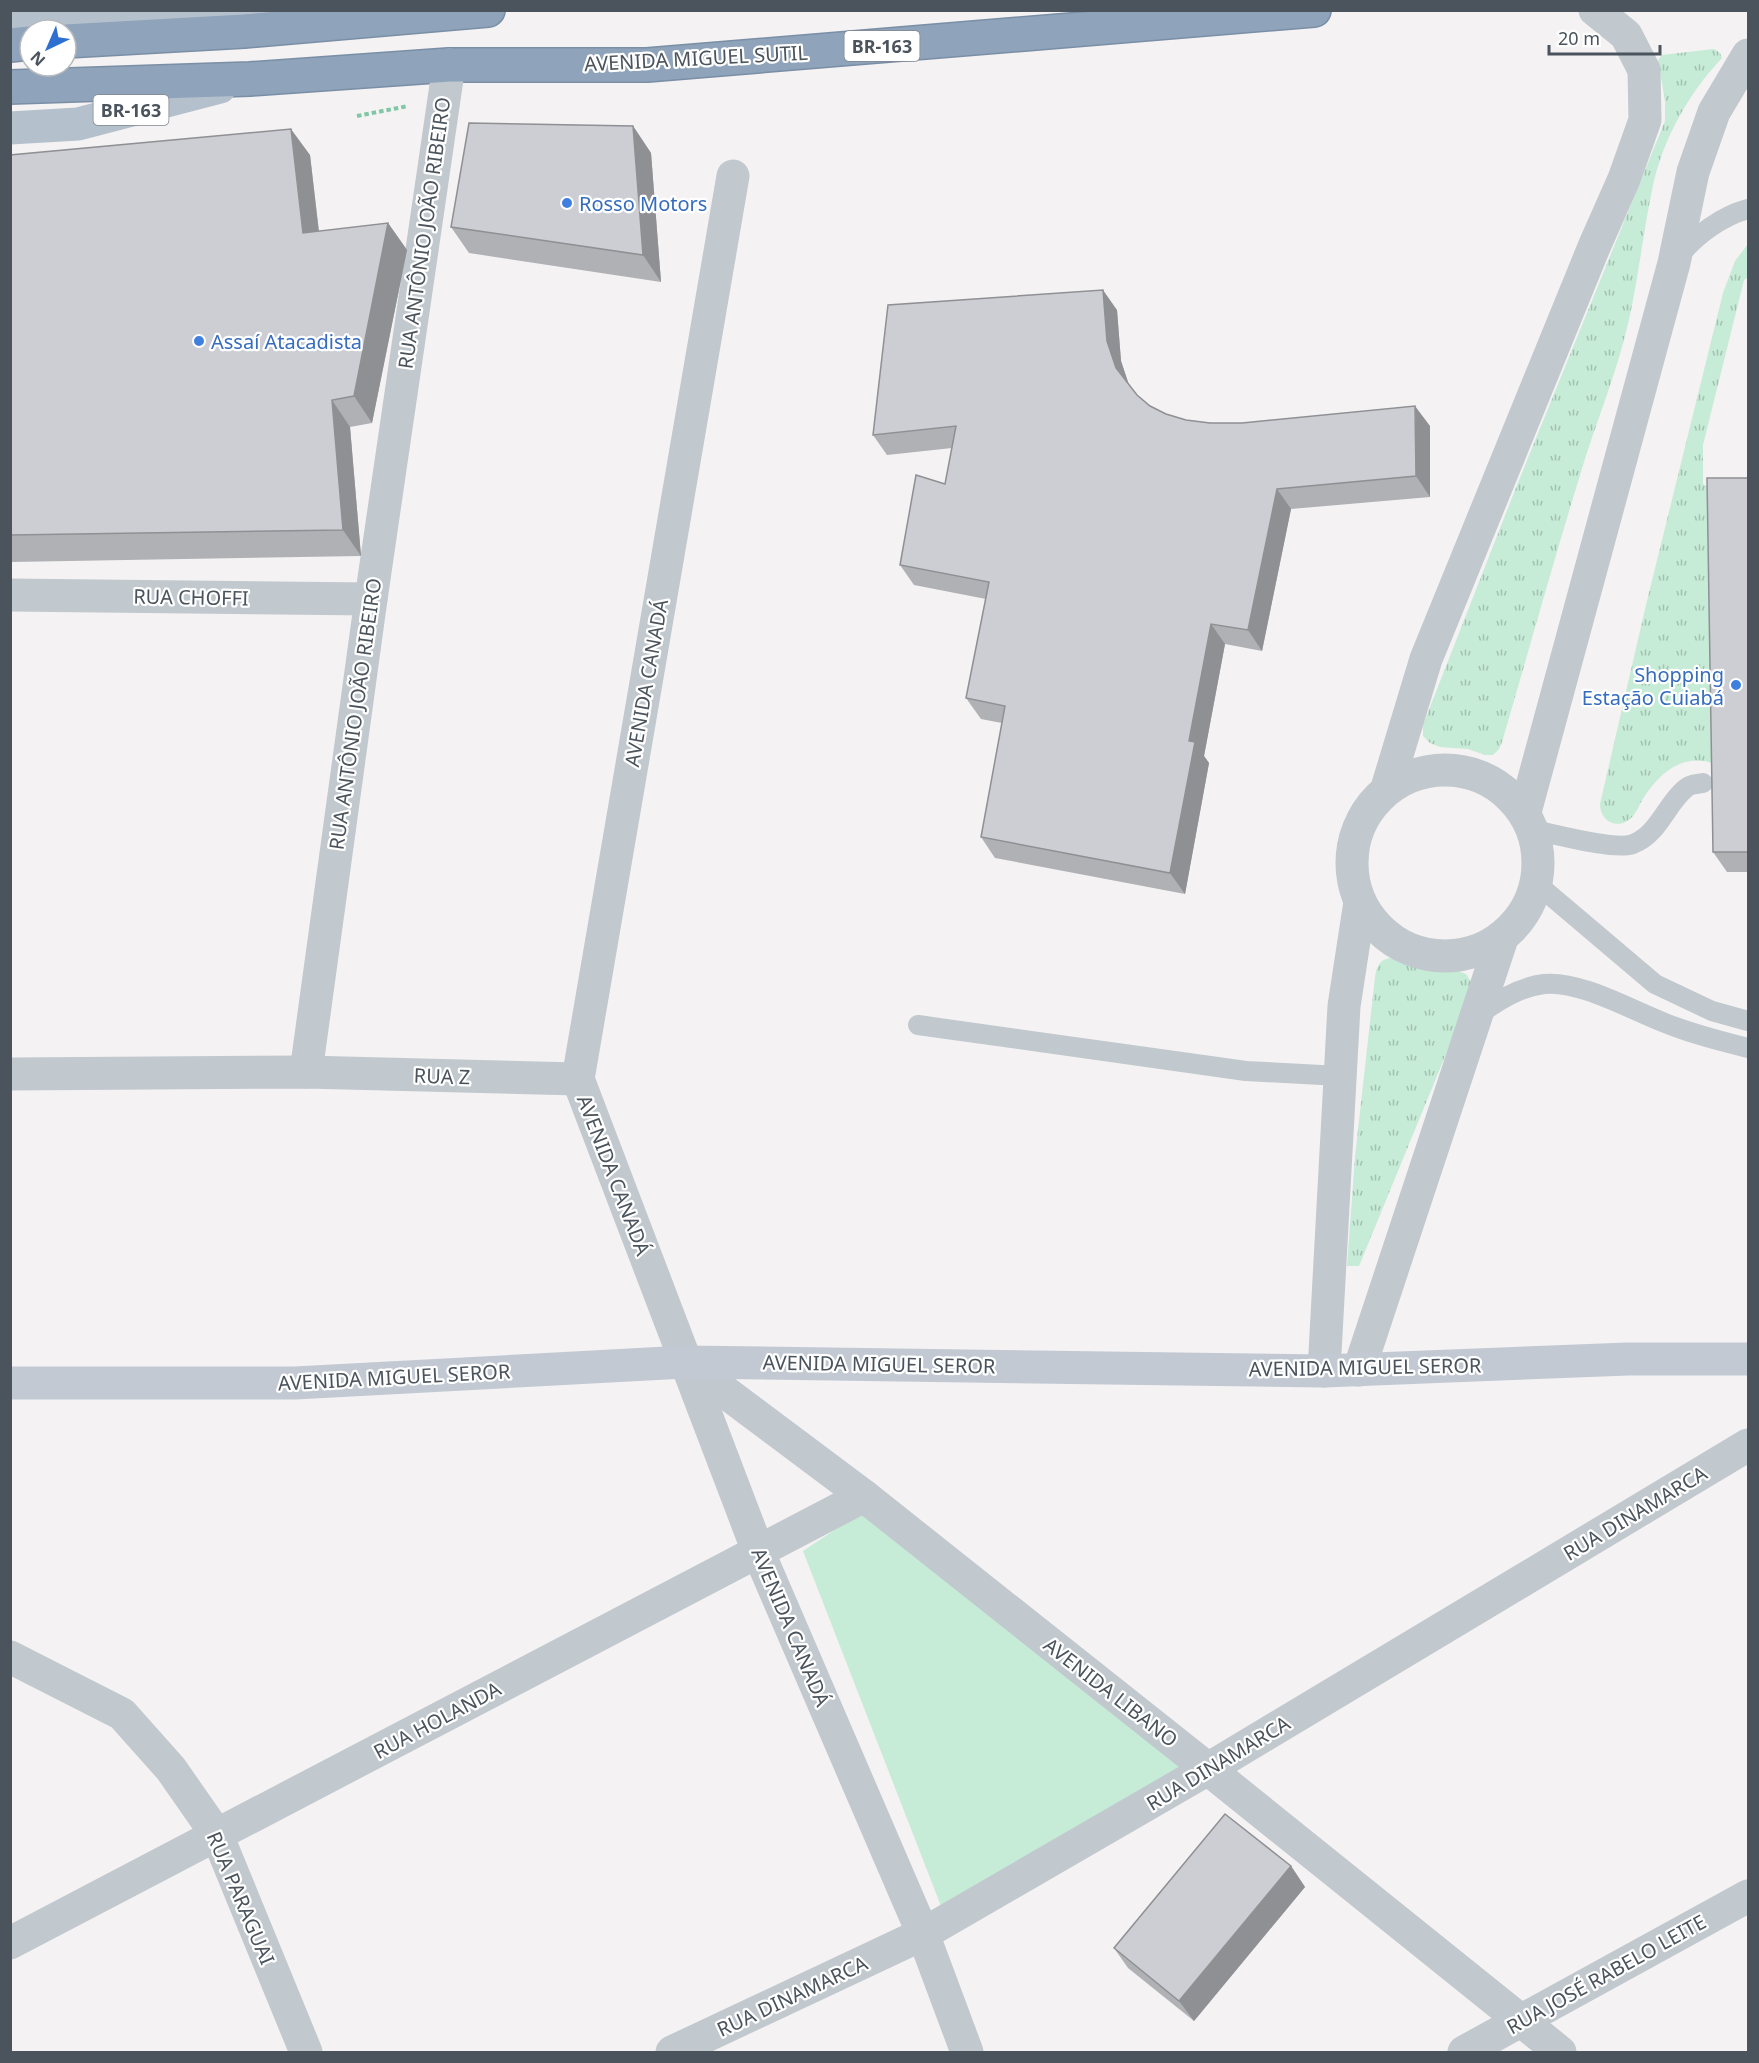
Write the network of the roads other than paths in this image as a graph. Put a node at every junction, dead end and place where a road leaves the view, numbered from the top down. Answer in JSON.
{"nodes":[{"id":1,"x":488,"y":10,"type":"edge"},
{"id":2,"x":1314,"y":10,"type":"edge"},
{"id":3,"x":1595,"y":10,"type":"edge"},
{"id":4,"x":10,"y":21,"type":"edge"},
{"id":5,"x":352,"y":22,"type":"junction"},
{"id":6,"x":78,"y":40,"type":"edge"},
{"id":7,"x":1749,"y":55,"type":"edge"},
{"id":8,"x":449,"y":65,"type":"junction"},
{"id":9,"x":250,"y":79,"type":"junction"},
{"id":10,"x":10,"y":87,"type":"edge"},
{"id":11,"x":10,"y":128,"type":"edge"},
{"id":12,"x":733,"y":177,"type":"dead end"},
{"id":13,"x":1749,"y":209,"type":"edge"},
{"id":14,"x":1674,"y":263,"type":"junction"},
{"id":15,"x":10,"y":595,"type":"edge"},
{"id":16,"x":371,"y":599,"type":"junction"},
{"id":17,"x":1703,"y":783,"type":"dead end"},
{"id":18,"x":1387,"y":788,"type":"junction"},
{"id":19,"x":1529,"y":821,"type":"junction"},
{"id":20,"x":1537,"y":884,"type":"junction"},
{"id":21,"x":1360,"y":902,"type":"junction"},
{"id":22,"x":1502,"y":938,"type":"junction"},
{"id":23,"x":1476,"y":1017,"type":"junction"},
{"id":24,"x":1749,"y":1021,"type":"edge"},
{"id":25,"x":918,"y":1025,"type":"dead end"},
{"id":26,"x":1749,"y":1048,"type":"edge"},
{"id":27,"x":306,"y":1072,"type":"junction"},
{"id":28,"x":10,"y":1074,"type":"edge"},
{"id":29,"x":1340,"y":1076,"type":"junction"},
{"id":30,"x":578,"y":1080,"type":"junction"},
{"id":31,"x":1749,"y":1359,"type":"edge"},
{"id":32,"x":685,"y":1362,"type":"junction"},
{"id":33,"x":1359,"y":1370,"type":"junction"},
{"id":34,"x":1324,"y":1371,"type":"junction"},
{"id":35,"x":10,"y":1383,"type":"edge"},
{"id":36,"x":1749,"y":1445,"type":"edge"},
{"id":37,"x":864,"y":1496,"type":"junction"},
{"id":38,"x":759,"y":1551,"type":"junction"},
{"id":39,"x":10,"y":1657,"type":"edge"},
{"id":40,"x":1208,"y":1769,"type":"junction"},
{"id":41,"x":217,"y":1835,"type":"junction"},
{"id":42,"x":1749,"y":1896,"type":"edge"},
{"id":43,"x":923,"y":1934,"type":"junction"},
{"id":44,"x":10,"y":1943,"type":"edge"},
{"id":45,"x":1522,"y":2021,"type":"junction"},
{"id":46,"x":306,"y":2052,"type":"edge"},
{"id":47,"x":672,"y":2052,"type":"edge"},
{"id":48,"x":967,"y":2052,"type":"edge"},
{"id":49,"x":1464,"y":2052,"type":"edge"},
{"id":50,"x":1560,"y":2052,"type":"edge"}],
"edges":[{"from":1,"to":5,"type":"highway"},
{"from":2,"to":8,"type":"highway","name":"AVENIDA MIGUEL SUTIL","number":"BR-163"},
{"from":3,"to":18,"type":"street"},
{"from":4,"to":5,"type":"main road"},
{"from":5,"to":6,"type":"highway"},
{"from":7,"to":14,"type":"street"},
{"from":8,"to":9,"type":"highway","name":"AVENIDA MIGUEL SUTIL","number":"BR-163"},
{"from":8,"to":16,"type":"street","name":"RUA ANTÔNIO JOÃO RIBEIRO"},
{"from":9,"to":10,"type":"highway","number":"BR-163"},
{"from":9,"to":11,"type":"main road","name":"AVENIDA MIGUEL SUTIL","number":"BR-163"},
{"from":12,"to":30,"type":"street","name":"AVENIDA CANADÁ"},
{"from":13,"to":14,"type":"lane"},
{"from":14,"to":19,"type":"street"},
{"from":15,"to":16,"type":"street","name":"RUA CHOFFI"},
{"from":16,"to":27,"type":"street","name":"RUA ANTÔNIO JOÃO RIBEIRO"},
{"from":17,"to":19,"type":"lane"},
{"from":18,"to":19,"type":"street"},
{"from":18,"to":21,"type":"street"},
{"from":19,"to":20,"type":"street"},
{"from":20,"to":22,"type":"street"},
{"from":20,"to":24,"type":"lane"},
{"from":21,"to":22,"type":"street"},
{"from":21,"to":29,"type":"street"},
{"from":22,"to":23,"type":"street"},
{"from":23,"to":26,"type":"lane"},
{"from":23,"to":33,"type":"street"},
{"from":25,"to":29,"type":"lane"},
{"from":27,"to":28,"type":"street"},
{"from":27,"to":30,"type":"street","name":"RUA Z"},
{"from":29,"to":34,"type":"street"},
{"from":30,"to":32,"type":"street","name":"AVENIDA CANADÁ"},
{"from":31,"to":33,"type":"street","name":"AVENIDA MIGUEL SEROR"},
{"from":32,"to":34,"type":"street","name":"AVENIDA MIGUEL SEROR"},
{"from":32,"to":35,"type":"street","name":"AVENIDA MIGUEL SEROR"},
{"from":32,"to":37,"type":"street","name":"AVENIDA LIBANO"},
{"from":32,"to":38,"type":"street","name":"AVENIDA CANADÁ"},
{"from":33,"to":34,"type":"street","name":"AVENIDA MIGUEL SEROR"},
{"from":36,"to":40,"type":"street","name":"RUA DINAMARCA"},
{"from":37,"to":38,"type":"street","name":"RUA HOLANDA"},
{"from":37,"to":40,"type":"street","name":"AVENIDA LIBANO"},
{"from":38,"to":41,"type":"street","name":"RUA HOLANDA"},
{"from":38,"to":43,"type":"street","name":"AVENIDA CANADÁ"},
{"from":39,"to":41,"type":"street","name":"RUA PARAGUAI"},
{"from":40,"to":43,"type":"street","name":"RUA DINAMARCA"},
{"from":40,"to":45,"type":"street","name":"AVENIDA LIBANO"},
{"from":41,"to":44,"type":"street","name":"RUA HOLANDA"},
{"from":41,"to":46,"type":"street","name":"RUA PARAGUAI"},
{"from":42,"to":45,"type":"street","name":"RUA JOSÉ RABELO LEITE"},
{"from":43,"to":47,"type":"street","name":"RUA DINAMARCA"},
{"from":43,"to":48,"type":"street","name":"AVENIDA CANADÁ"},
{"from":45,"to":49,"type":"street","name":"RUA JOSÉ RABELO LEITE"},
{"from":45,"to":50,"type":"street","name":"AVENIDA LIBANO"}]}
